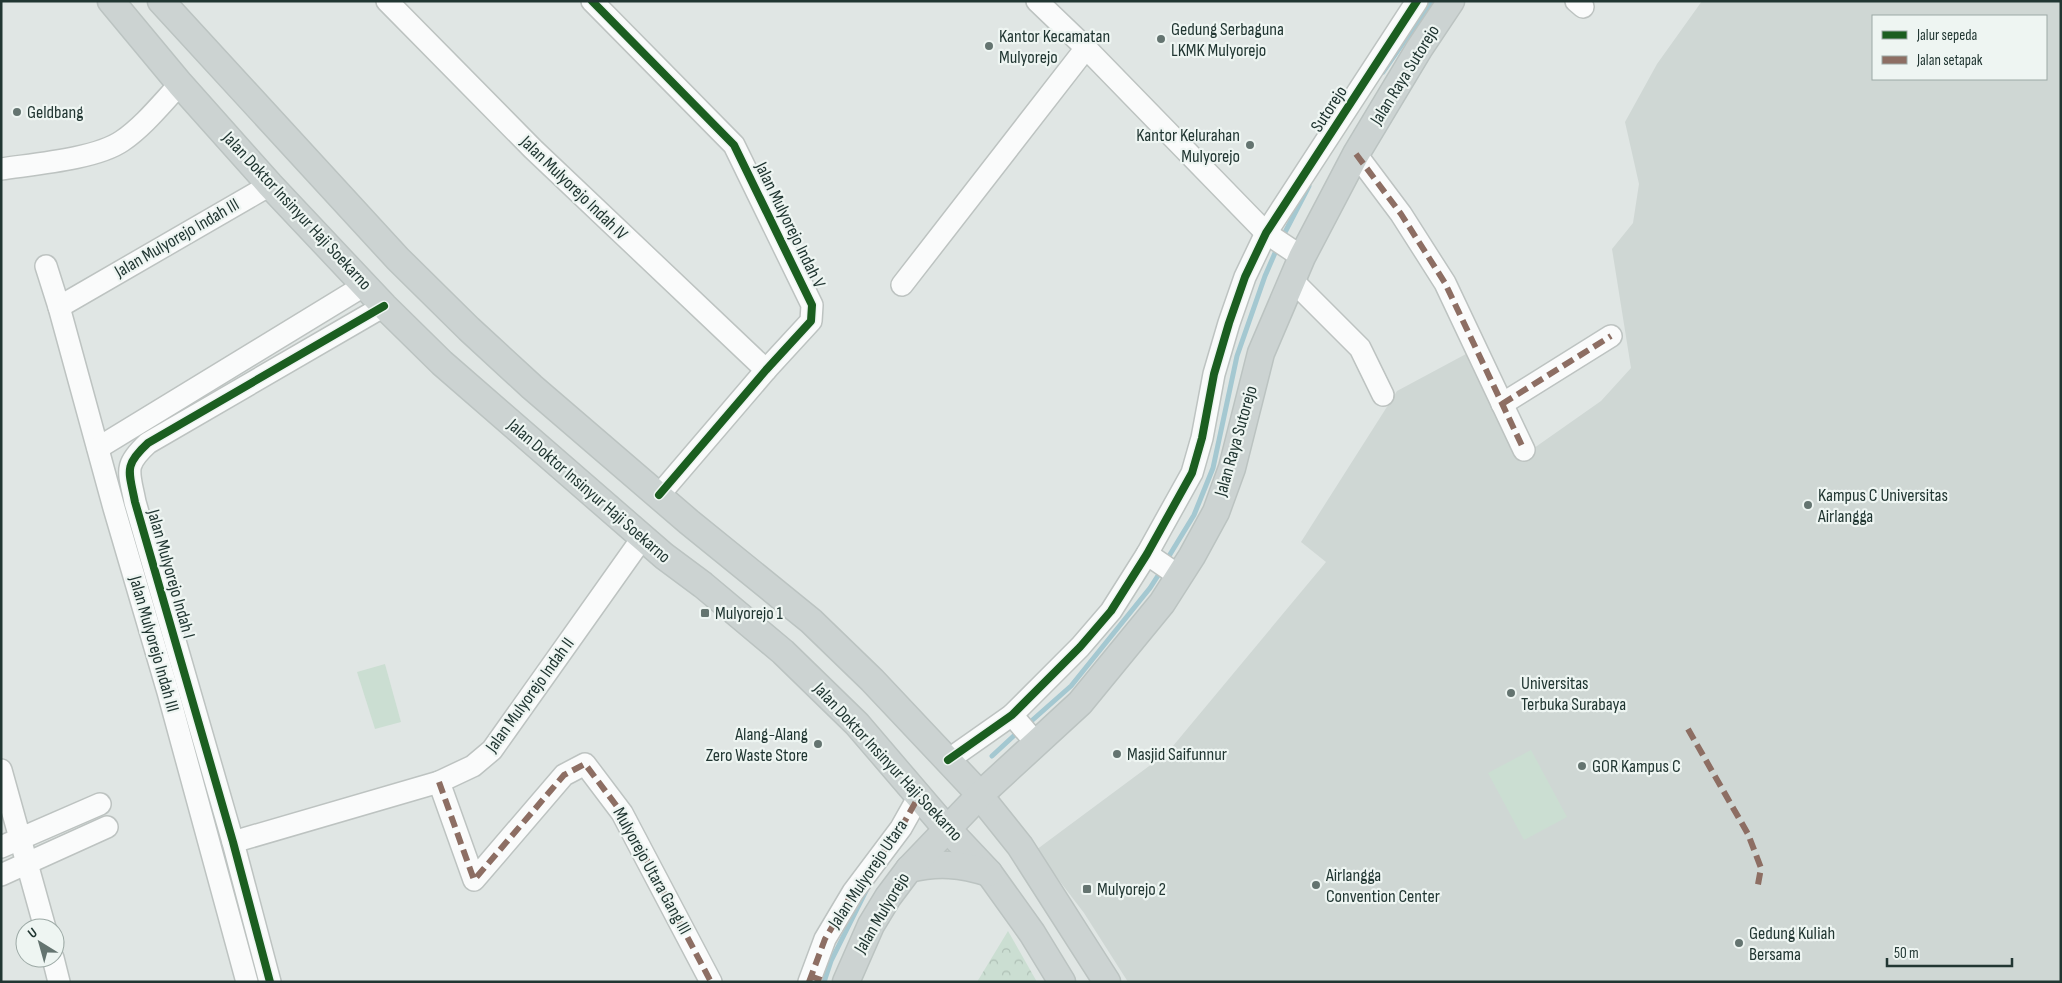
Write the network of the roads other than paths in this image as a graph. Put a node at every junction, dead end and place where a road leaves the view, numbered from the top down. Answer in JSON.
{"nodes":[{"id":1,"x":111,"y":1,"type":"edge"},
{"id":2,"x":161,"y":1,"type":"edge"},
{"id":3,"x":387,"y":1,"type":"edge"},
{"id":4,"x":592,"y":1,"type":"edge"},
{"id":5,"x":1037,"y":1,"type":"edge"},
{"id":6,"x":1417,"y":1,"type":"edge"},
{"id":7,"x":1451,"y":1,"type":"edge"},
{"id":8,"x":1086,"y":48,"type":"junction"},
{"id":9,"x":180,"y":84,"type":"junction"},
{"id":10,"x":1356,"y":154,"type":"junction"},
{"id":11,"x":1,"y":169,"type":"edge"},
{"id":12,"x":255,"y":192,"type":"junction"},
{"id":13,"x":1269,"y":235,"type":"junction"},
{"id":14,"x":1298,"y":254,"type":"junction"},
{"id":15,"x":46,"y":266,"type":"dead end"},
{"id":16,"x":1292,"y":280,"type":"junction"},
{"id":17,"x":902,"y":285,"type":"dead end"},
{"id":18,"x":351,"y":295,"type":"junction"},
{"id":19,"x":59,"y":307,"type":"junction"},
{"id":20,"x":370,"y":314,"type":"junction"},
{"id":21,"x":1611,"y":336,"type":"dead end"},
{"id":22,"x":766,"y":370,"type":"junction"},
{"id":23,"x":1383,"y":395,"type":"dead end"},
{"id":24,"x":180,"y":398,"type":"junction"},
{"id":25,"x":1502,"y":404,"type":"junction"},
{"id":26,"x":190,"y":418,"type":"junction"},
{"id":27,"x":98,"y":448,"type":"junction"},
{"id":28,"x":1524,"y":450,"type":"dead end"},
{"id":29,"x":659,"y":495,"type":"junction"},
{"id":30,"x":689,"y":522,"type":"junction"},
{"id":31,"x":643,"y":537,"type":"junction"},
{"id":32,"x":728,"y":552,"type":"junction"},
{"id":33,"x":664,"y":556,"type":"junction"},
{"id":34,"x":1163,"y":565,"type":"junction"},
{"id":35,"x":703,"y":586,"type":"junction"},
{"id":36,"x":1013,"y":717,"type":"junction"},
{"id":37,"x":1033,"y":740,"type":"junction"},
{"id":38,"x":1,"y":770,"type":"edge"},
{"id":39,"x":964,"y":777,"type":"junction"},
{"id":40,"x":439,"y":782,"type":"junction"},
{"id":41,"x":100,"y":804,"type":"dead end"},
{"id":42,"x":933,"y":813,"type":"junction"},
{"id":43,"x":107,"y":827,"type":"dead end"},
{"id":44,"x":11,"y":842,"type":"edge"},
{"id":45,"x":233,"y":842,"type":"junction"},
{"id":46,"x":27,"y":862,"type":"junction"},
{"id":47,"x":909,"y":868,"type":"junction"},
{"id":48,"x":989,"y":873,"type":"junction"},
{"id":49,"x":1,"y":875,"type":"edge"},
{"id":50,"x":41,"y":918,"type":"edge"},
{"id":51,"x":56,"y":968,"type":"edge"},
{"id":52,"x":822,"y":980,"type":"edge"},
{"id":53,"x":59,"y":982,"type":"edge"},
{"id":54,"x":247,"y":982,"type":"edge"},
{"id":55,"x":270,"y":982,"type":"edge"},
{"id":56,"x":712,"y":982,"type":"edge"},
{"id":57,"x":1062,"y":982,"type":"edge"},
{"id":58,"x":1107,"y":982,"type":"edge"}],
"edges":[{"from":1,"to":9,"type":"main road","name":"Jalan Doktor Insinyur Haji Soekarno"},
{"from":2,"to":29,"type":"main road"},
{"from":3,"to":22,"type":"street","name":"Jalan Mulyorejo Indah IV"},
{"from":4,"to":22,"type":"street","name":"Jalan Mulyorejo Indah V"},
{"from":5,"to":8,"type":"street"},
{"from":6,"to":13,"type":"street","name":"Sutorejo"},
{"from":7,"to":10,"type":"main road","name":"Jalan Raya Sutorejo"},
{"from":8,"to":13,"type":"street"},
{"from":8,"to":17,"type":"street"},
{"from":9,"to":11,"type":"street"},
{"from":9,"to":12,"type":"main road","name":"Jalan Doktor Insinyur Haji Soekarno"},
{"from":10,"to":14,"type":"main road","name":"Jalan Raya Sutorejo"},
{"from":10,"to":25,"type":"street"},
{"from":12,"to":18,"type":"main road","name":"Jalan Doktor Insinyur Haji Soekarno"},
{"from":12,"to":19,"type":"street","name":"Jalan Mulyorejo Indah III"},
{"from":13,"to":14,"type":"street"},
{"from":13,"to":34,"type":"street","name":"Sutorejo"},
{"from":14,"to":16,"type":"main road","name":"Jalan Raya Sutorejo"},
{"from":15,"to":19,"type":"street","name":"Jalan Mulyorejo Indah III"},
{"from":16,"to":23,"type":"street"},
{"from":16,"to":34,"type":"main road","name":"Jalan Raya Sutorejo"},
{"from":18,"to":20,"type":"main road","name":"Jalan Doktor Insinyur Haji Soekarno"},
{"from":18,"to":24,"type":"street"},
{"from":19,"to":27,"type":"street","name":"Jalan Mulyorejo Indah III"},
{"from":20,"to":26,"type":"street","name":"Jalan Mulyorejo Indah I"},
{"from":20,"to":31,"type":"main road","name":"Jalan Doktor Insinyur Haji Soekarno"},
{"from":21,"to":25,"type":"street"},
{"from":22,"to":29,"type":"street","name":"Jalan Mulyorejo Indah V"},
{"from":24,"to":26,"type":"street"},
{"from":24,"to":27,"type":"street"},
{"from":25,"to":28,"type":"street"},
{"from":26,"to":45,"type":"street","name":"Jalan Mulyorejo Indah I"},
{"from":27,"to":54,"type":"street","name":"Jalan Mulyorejo Indah III"},
{"from":29,"to":30,"type":"main road"},
{"from":30,"to":32,"type":"main road"},
{"from":30,"to":33,"type":"main road"},
{"from":31,"to":33,"type":"main road","name":"Jalan Doktor Insinyur Haji Soekarno"},
{"from":31,"to":40,"type":"street","name":"Jalan Mulyorejo Indah II"},
{"from":32,"to":35,"type":"main road"},
{"from":32,"to":39,"type":"main road"},
{"from":33,"to":35,"type":"main road","name":"Jalan Doktor Insinyur Haji Soekarno"},
{"from":34,"to":36,"type":"street","name":"Sutorejo"},
{"from":34,"to":37,"type":"main road","name":"Jalan Raya Sutorejo"},
{"from":35,"to":42,"type":"main road","name":"Jalan Doktor Insinyur Haji Soekarno"},
{"from":36,"to":37,"type":"street"},
{"from":36,"to":39,"type":"street","name":"Sutorejo"},
{"from":37,"to":39,"type":"main road","name":"Jalan Raya Sutorejo"},
{"from":38,"to":44,"type":"street"},
{"from":39,"to":42,"type":"main road","name":"Jalan Raya Sutorejo"},
{"from":39,"to":58,"type":"main road"},
{"from":40,"to":45,"type":"street","name":"Jalan Mulyorejo Indah II"},
{"from":40,"to":56,"type":"street","name":"Mulyorejo Utara Gang III"},
{"from":41,"to":44,"type":"street"},
{"from":42,"to":47,"type":"main road","name":"Jalan Mulyorejo"},
{"from":42,"to":48,"type":"main road","name":"Jalan Doktor Insinyur Haji Soekarno"},
{"from":42,"to":52,"type":"street","name":"Jalan Mulyorejo Utara"},
{"from":43,"to":46,"type":"street"},
{"from":44,"to":46,"type":"street"},
{"from":45,"to":55,"type":"street","name":"Jalan Mulyorejo Indah I"},
{"from":46,"to":49,"type":"street"},
{"from":46,"to":50,"type":"street"},
{"from":47,"to":48,"type":"main road"},
{"from":47,"to":52,"type":"main road","name":"Jalan Mulyorejo"},
{"from":48,"to":57,"type":"main road","name":"Jalan Doktor Insinyur Haji Soekarno"},
{"from":51,"to":53,"type":"street"}]}
